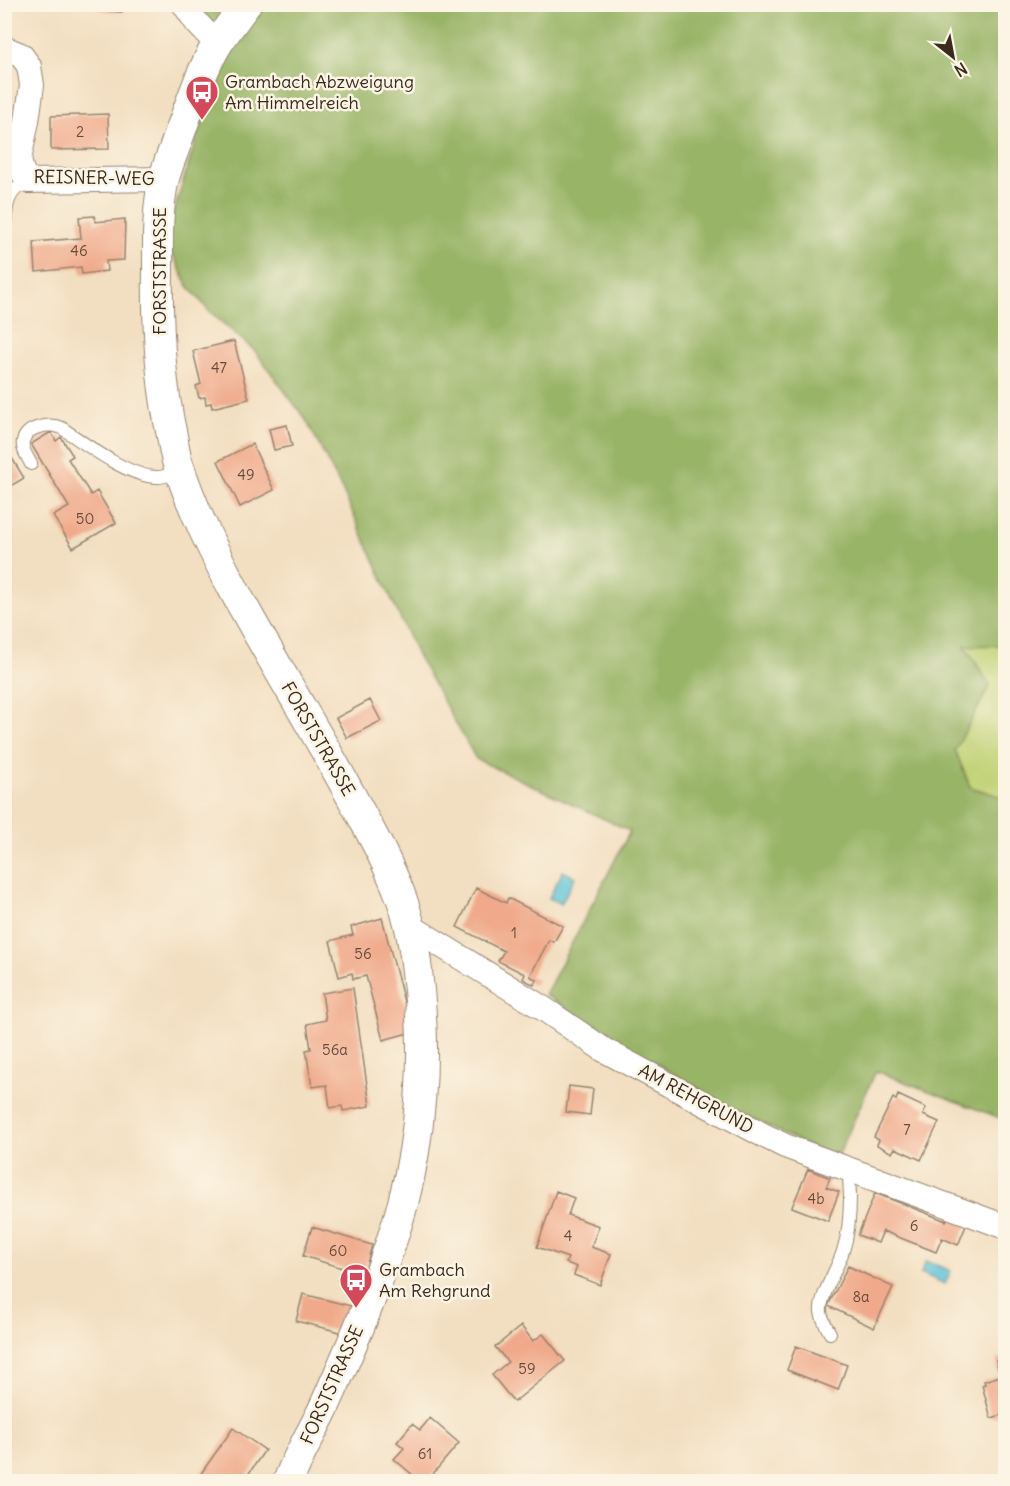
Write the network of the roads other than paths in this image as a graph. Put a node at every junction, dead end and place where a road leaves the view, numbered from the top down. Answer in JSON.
{"nodes":[{"id":1,"x":184,"y":4,"type":"edge"},
{"id":2,"x":246,"y":4,"type":"edge"},
{"id":3,"x":217,"y":44,"type":"junction"},
{"id":4,"x":4,"y":48,"type":"edge"},
{"id":5,"x":163,"y":179,"type":"junction"},
{"id":6,"x":28,"y":181,"type":"junction"},
{"id":7,"x":4,"y":239,"type":"edge"},
{"id":8,"x":31,"y":464,"type":"dead end"},
{"id":9,"x":181,"y":472,"type":"junction"},
{"id":10,"x":410,"y":926,"type":"junction"},
{"id":11,"x":850,"y":1169,"type":"junction"},
{"id":12,"x":1005,"y":1227,"type":"edge"},
{"id":13,"x":830,"y":1333,"type":"dead end"},
{"id":14,"x":288,"y":1482,"type":"edge"}],
"edges":[{"from":1,"to":3,"type":"street"},
{"from":2,"to":3,"type":"street","name":"FORSTSTRASSE"},
{"from":3,"to":5,"type":"street","name":"FORSTSTRASSE"},
{"from":4,"to":6,"type":"street","name":"REISNER-WEG"},
{"from":5,"to":6,"type":"street","name":"REISNER-WEG"},
{"from":5,"to":9,"type":"street","name":"FORSTSTRASSE"},
{"from":6,"to":7,"type":"lane"},
{"from":8,"to":9,"type":"lane"},
{"from":9,"to":10,"type":"street","name":"FORSTSTRASSE"},
{"from":10,"to":11,"type":"street","name":"AM REHGRUND"},
{"from":10,"to":14,"type":"street","name":"FORSTSTRASSE"},
{"from":11,"to":12,"type":"street","name":"AM REHGRUND"},
{"from":11,"to":13,"type":"lane"}]}
